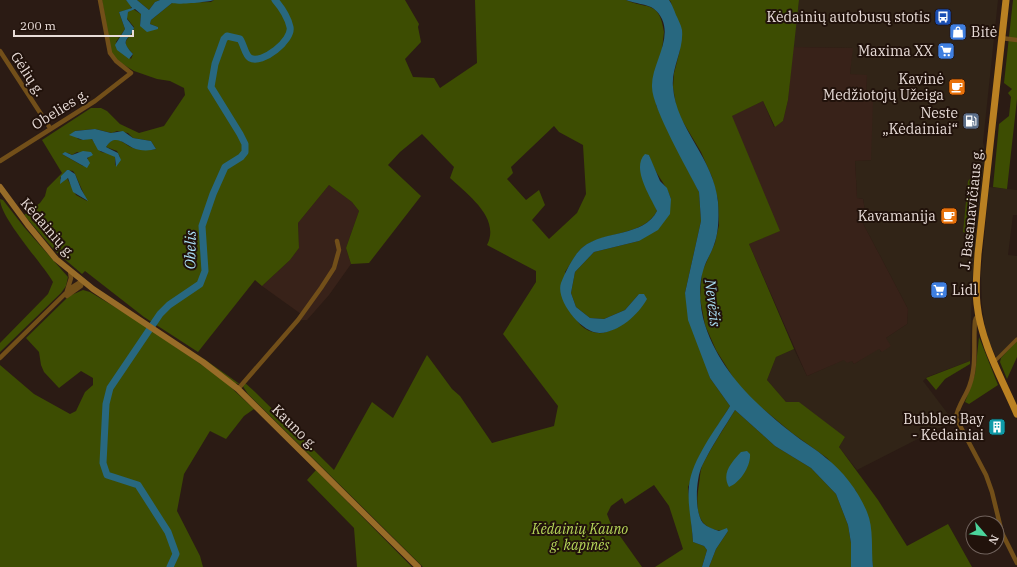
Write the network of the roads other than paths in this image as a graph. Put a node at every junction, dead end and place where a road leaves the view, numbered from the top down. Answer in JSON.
{"nodes":[{"id":1,"x":100,"y":0,"type":"edge"},
{"id":2,"x":1006,"y":0,"type":"edge"},
{"id":3,"x":1001,"y":38,"type":"junction"},
{"id":4,"x":1017,"y":40,"type":"edge"},
{"id":5,"x":0,"y":51,"type":"edge"},
{"id":6,"x":50,"y":128,"type":"junction"},
{"id":7,"x":0,"y":161,"type":"edge"},
{"id":8,"x":0,"y":187,"type":"edge"},
{"id":9,"x":337,"y":241,"type":"dead end"},
{"id":10,"x":70,"y":271,"type":"junction"},
{"id":11,"x":82,"y":281,"type":"junction"},
{"id":12,"x":78,"y":289,"type":"junction"},
{"id":13,"x":93,"y":289,"type":"junction"},
{"id":14,"x":63,"y":297,"type":"junction"},
{"id":15,"x":979,"y":316,"type":"junction"},
{"id":16,"x":142,"y":320,"type":"joint"},
{"id":17,"x":1017,"y":339,"type":"edge"},
{"id":18,"x":0,"y":358,"type":"edge"},
{"id":19,"x":994,"y":362,"type":"junction"},
{"id":20,"x":238,"y":389,"type":"junction"},
{"id":21,"x":1017,"y":414,"type":"edge"},
{"id":22,"x":1017,"y":563,"type":"edge"},
{"id":23,"x":418,"y":567,"type":"edge"}],
"edges":[{"from":1,"to":6,"type":"street","name":"Obelies g."},
{"from":2,"to":3,"type":"main road","name":"J. Basanavičiaus g."},
{"from":3,"to":4,"type":"street"},
{"from":3,"to":15,"type":"main road","name":"J. Basanavičiaus g."},
{"from":5,"to":6,"type":"street","name":"Gėlių g."},
{"from":6,"to":7,"type":"street","name":"Obelies g."},
{"from":8,"to":10,"type":"main road","name":"Kėdainių g."},
{"from":9,"to":20,"type":"street"},
{"from":10,"to":11,"type":"main road","name":"Kėdainių g."},
{"from":10,"to":14,"type":"street"},
{"from":11,"to":12,"type":"street"},
{"from":11,"to":13,"type":"main road","name":"Kėdainių g."},
{"from":11,"to":14,"type":"street"},
{"from":12,"to":13,"type":"street"},
{"from":12,"to":14,"type":"street"},
{"from":13,"to":16,"type":"main road","name":"Kėdainių g."},
{"from":14,"to":18,"type":"street"},
{"from":15,"to":19,"type":"main road","name":"J. Basanavičiaus g."},
{"from":15,"to":22,"type":"street"},
{"from":16,"to":20,"type":"main road","name":"Kauno g."},
{"from":17,"to":19,"type":"street"},
{"from":19,"to":21,"type":"main road","name":"J. Basanavičiaus g."},
{"from":20,"to":23,"type":"main road","name":"Kauno g."}]}
